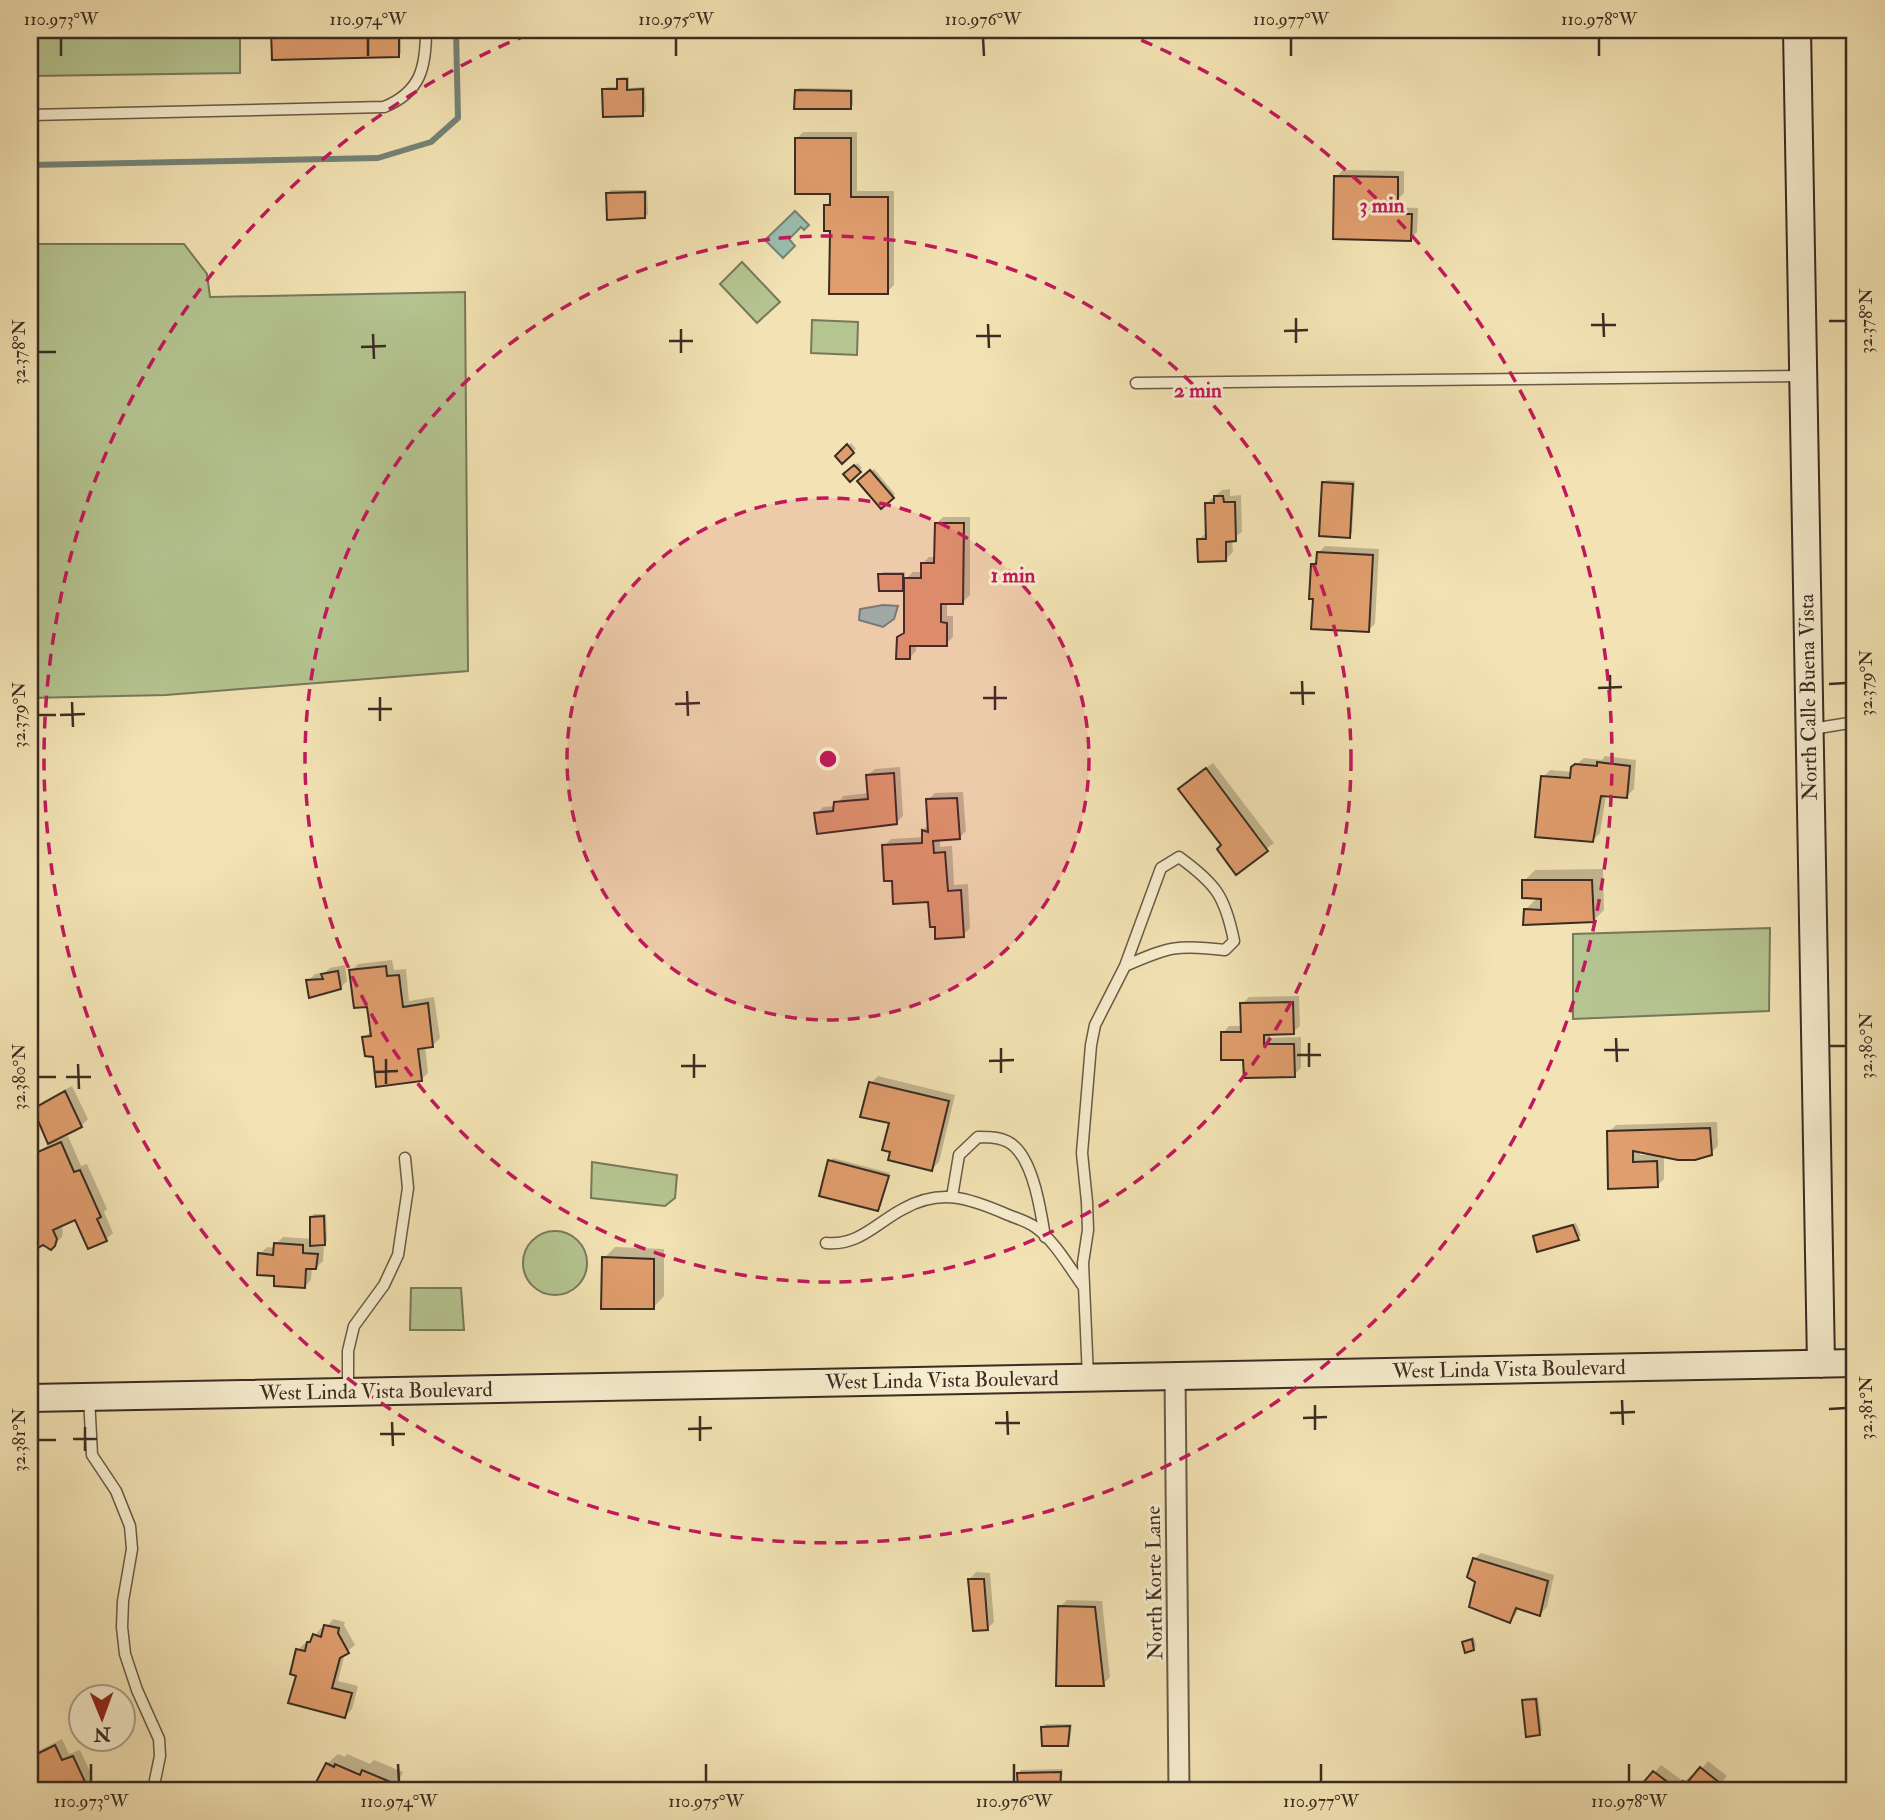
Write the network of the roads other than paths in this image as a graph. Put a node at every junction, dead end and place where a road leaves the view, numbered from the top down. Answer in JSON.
{"nodes":[{"id":1,"x":426,"y":30,"type":"edge"},
{"id":2,"x":1797,"y":30,"type":"edge"},
{"id":3,"x":30,"y":115,"type":"edge"},
{"id":4,"x":1803,"y":376,"type":"junction"},
{"id":5,"x":1136,"y":383,"type":"dead end"},
{"id":6,"x":1855,"y":722,"type":"edge"},
{"id":7,"x":1808,"y":730,"type":"junction"},
{"id":8,"x":1125,"y":966,"type":"junction"},
{"id":9,"x":405,"y":1158,"type":"dead end"},
{"id":10,"x":952,"y":1197,"type":"junction"},
{"id":11,"x":1045,"y":1238,"type":"junction"},
{"id":12,"x":826,"y":1243,"type":"dead end"},
{"id":13,"x":1084,"y":1286,"type":"junction"},
{"id":14,"x":1855,"y":1363,"type":"edge"},
{"id":15,"x":1821,"y":1364,"type":"junction"},
{"id":16,"x":1175,"y":1376,"type":"junction"},
{"id":17,"x":1088,"y":1377,"type":"junction"},
{"id":18,"x":348,"y":1391,"type":"junction"},
{"id":19,"x":89,"y":1396,"type":"junction"},
{"id":20,"x":30,"y":1398,"type":"edge"},
{"id":21,"x":153,"y":1790,"type":"edge"},
{"id":22,"x":1179,"y":1790,"type":"edge"}],
"edges":[{"from":1,"to":3,"type":"lane"},
{"from":2,"to":4,"type":"street","name":"North Calle Buena Vista"},
{"from":4,"to":5,"type":"lane"},
{"from":4,"to":7,"type":"street","name":"North Calle Buena Vista"},
{"from":6,"to":7,"type":"lane"},
{"from":7,"to":15,"type":"street","name":"North Calle Buena Vista"},
{"from":8,"to":8,"type":"lane"},
{"from":8,"to":13,"type":"lane"},
{"from":9,"to":18,"type":"lane"},
{"from":10,"to":11,"type":"lane"},
{"from":10,"to":11,"type":"lane"},
{"from":10,"to":12,"type":"lane"},
{"from":11,"to":13,"type":"lane"},
{"from":13,"to":17,"type":"lane"},
{"from":14,"to":15,"type":"street","name":"West Linda Vista Boulevard"},
{"from":15,"to":16,"type":"street","name":"West Linda Vista Boulevard"},
{"from":16,"to":17,"type":"street","name":"West Linda Vista Boulevard"},
{"from":16,"to":22,"type":"street","name":"North Korte Lane"},
{"from":17,"to":18,"type":"street","name":"West Linda Vista Boulevard"},
{"from":18,"to":19,"type":"street","name":"West Linda Vista Boulevard"},
{"from":19,"to":20,"type":"street","name":"West Linda Vista Boulevard"},
{"from":19,"to":21,"type":"lane"}]}
